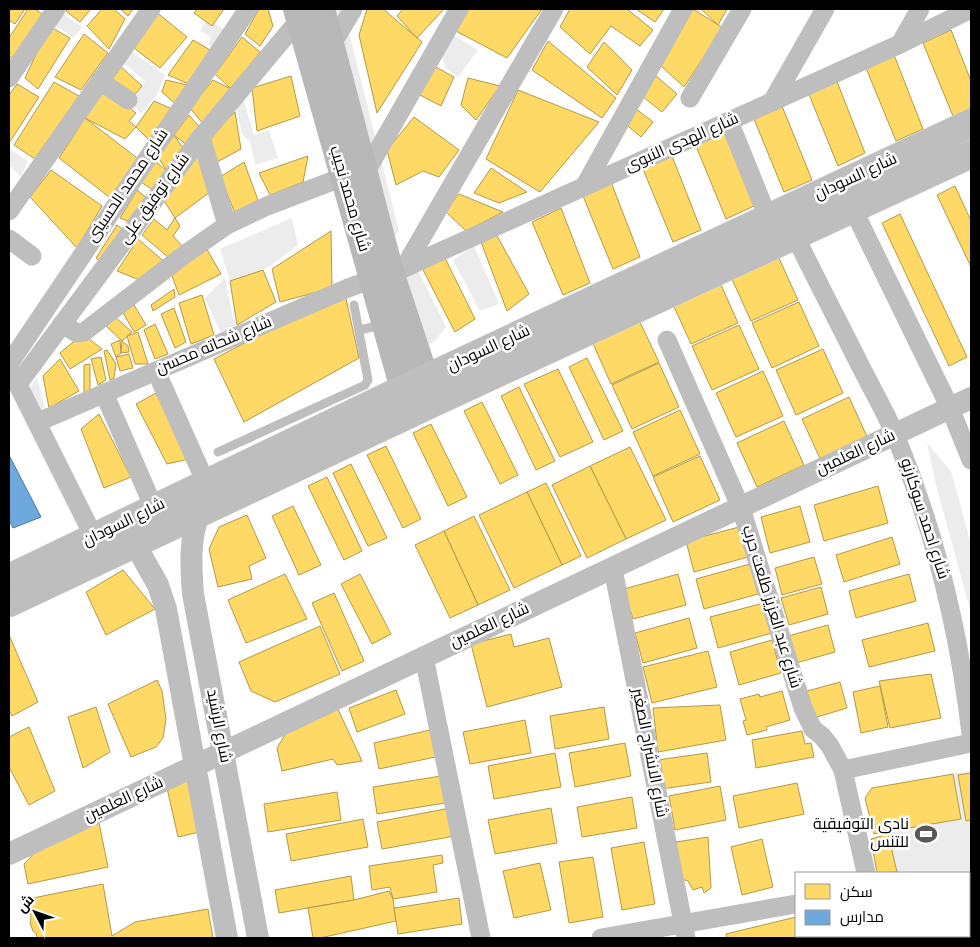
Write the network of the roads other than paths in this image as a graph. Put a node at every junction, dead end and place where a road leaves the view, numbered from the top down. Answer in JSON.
{"nodes":[{"id":1,"x":56,"y":9,"type":"edge"},
{"id":2,"x":151,"y":9,"type":"edge"},
{"id":3,"x":248,"y":9,"type":"edge"},
{"id":4,"x":353,"y":9,"type":"edge"},
{"id":5,"x":459,"y":9,"type":"edge"},
{"id":6,"x":554,"y":9,"type":"edge"},
{"id":7,"x":683,"y":9,"type":"edge"},
{"id":8,"x":742,"y":9,"type":"edge"},
{"id":9,"x":825,"y":9,"type":"edge"},
{"id":10,"x":920,"y":9,"type":"edge"},
{"id":11,"x":971,"y":9,"type":"edge"},
{"id":12,"x":306,"y":12,"type":"edge"},
{"id":13,"x":332,"y":44,"type":"junction"},
{"id":14,"x":900,"y":44,"type":"junction"},
{"id":15,"x":10,"y":72,"type":"edge"},
{"id":16,"x":100,"y":81,"type":"junction"},
{"id":17,"x":690,"y":98,"type":"dead end"},
{"id":18,"x":128,"y":100,"type":"dead end"},
{"id":19,"x":772,"y":102,"type":"junction"},
{"id":20,"x":729,"y":121,"type":"junction"},
{"id":21,"x":971,"y":123,"type":"edge"},
{"id":22,"x":200,"y":137,"type":"junction"},
{"id":23,"x":971,"y":154,"type":"edge"},
{"id":24,"x":354,"y":176,"type":"junction"},
{"id":25,"x":841,"y":184,"type":"junction"},
{"id":26,"x":584,"y":188,"type":"junction"},
{"id":27,"x":854,"y":209,"type":"junction"},
{"id":28,"x":9,"y":211,"type":"edge"},
{"id":29,"x":768,"y":218,"type":"junction"},
{"id":30,"x":227,"y":225,"type":"junction"},
{"id":31,"x":795,"y":236,"type":"junction"},
{"id":32,"x":9,"y":239,"type":"edge"},
{"id":33,"x":32,"y":256,"type":"dead end"},
{"id":34,"x":389,"y":273,"type":"junction"},
{"id":35,"x":354,"y":305,"type":"dead end"},
{"id":36,"x":62,"y":324,"type":"junction"},
{"id":37,"x":384,"y":324,"type":"junction"},
{"id":38,"x":359,"y":330,"type":"junction"},
{"id":39,"x":667,"y":340,"type":"dead end"},
{"id":40,"x":9,"y":365,"type":"edge"},
{"id":41,"x":156,"y":371,"type":"junction"},
{"id":42,"x":18,"y":384,"type":"junction"},
{"id":43,"x":414,"y":384,"type":"junction"},
{"id":44,"x":104,"y":393,"type":"junction"},
{"id":45,"x":971,"y":398,"type":"edge"},
{"id":46,"x":950,"y":408,"type":"junction"},
{"id":47,"x":38,"y":422,"type":"junction"},
{"id":48,"x":289,"y":432,"type":"junction"},
{"id":49,"x":895,"y":435,"type":"junction"},
{"id":50,"x":218,"y":452,"type":"dead end"},
{"id":51,"x":971,"y":460,"type":"edge"},
{"id":52,"x":206,"y":483,"type":"junction"},
{"id":53,"x":154,"y":508,"type":"junction"},
{"id":54,"x":740,"y":508,"type":"junction"},
{"id":55,"x":198,"y":514,"type":"junction"},
{"id":56,"x":94,"y":536,"type":"junction"},
{"id":57,"x":135,"y":544,"type":"junction"},
{"id":58,"x":613,"y":569,"type":"junction"},
{"id":59,"x":9,"y":578,"type":"edge"},
{"id":60,"x":9,"y":603,"type":"edge"},
{"id":61,"x":424,"y":657,"type":"junction"},
{"id":62,"x":971,"y":734,"type":"edge"},
{"id":63,"x":971,"y":743,"type":"edge"},
{"id":64,"x":224,"y":754,"type":"junction"},
{"id":65,"x":194,"y":767,"type":"junction"},
{"id":66,"x":843,"y":770,"type":"junction"},
{"id":67,"x":9,"y":854,"type":"edge"},
{"id":68,"x":866,"y":872,"type":"edge"},
{"id":69,"x":795,"y":904,"type":"edge"},
{"id":70,"x":684,"y":931,"type":"edge"},
{"id":71,"x":227,"y":938,"type":"edge"},
{"id":72,"x":258,"y":938,"type":"edge"},
{"id":73,"x":481,"y":938,"type":"edge"},
{"id":74,"x":601,"y":938,"type":"edge"}],
"edges":[{"from":1,"to":15,"type":"street"},
{"from":2,"to":16,"type":"street"},
{"from":3,"to":40,"type":"street","name":"شارع محمد الحسينى"},
{"from":4,"to":13,"type":"street"},
{"from":5,"to":24,"type":"street"},
{"from":6,"to":34,"type":"street"},
{"from":7,"to":26,"type":"street"},
{"from":8,"to":17,"type":"street"},
{"from":9,"to":19,"type":"street"},
{"from":10,"to":14,"type":"street"},
{"from":11,"to":14,"type":"street","name":"شارع الهدى النبوى"},
{"from":12,"to":13,"type":"main road","name":"شارع محمد نجيب"},
{"from":12,"to":22,"type":"street","name":"شارع توفيق على"},
{"from":12,"to":24,"type":"main road","name":"شارع محمد نجيب"},
{"from":13,"to":24,"type":"main road","name":"شارع محمد نجيب"},
{"from":14,"to":19,"type":"street","name":"شارع الهدى النبوى"},
{"from":16,"to":18,"type":"street"},
{"from":16,"to":28,"type":"street"},
{"from":19,"to":20,"type":"street","name":"شارع الهدى النبوى"},
{"from":20,"to":26,"type":"street","name":"شارع الهدى النبوى"},
{"from":20,"to":29,"type":"street"},
{"from":21,"to":25,"type":"main road","name":"شارع السودان"},
{"from":22,"to":30,"type":"street"},
{"from":22,"to":36,"type":"street","name":"شارع توفيق على"},
{"from":23,"to":27,"type":"main road","name":"شارع السودان"},
{"from":24,"to":30,"type":"street"},
{"from":24,"to":34,"type":"main road","name":"شارع محمد نجيب"},
{"from":25,"to":27,"type":"main road"},
{"from":25,"to":29,"type":"main road","name":"شارع السودان"},
{"from":26,"to":34,"type":"street","name":"شارع الهدى النبوى"},
{"from":27,"to":31,"type":"main road","name":"شارع السودان"},
{"from":27,"to":46,"type":"street"},
{"from":29,"to":43,"type":"main road","name":"شارع السودان"},
{"from":30,"to":36,"type":"street"},
{"from":31,"to":49,"type":"street","name":"شارع احمد سوكارنو"},
{"from":31,"to":55,"type":"main road","name":"شارع السودان"},
{"from":32,"to":33,"type":"street"},
{"from":34,"to":37,"type":"main road","name":"شارع محمد نجيب"},
{"from":34,"to":41,"type":"street","name":"شارع شحاته محسن"},
{"from":34,"to":43,"type":"main road","name":"شارع محمد نجيب"},
{"from":35,"to":38,"type":"lane"},
{"from":36,"to":42,"type":"street","name":"شارع توفيق على"},
{"from":37,"to":38,"type":"lane"},
{"from":37,"to":43,"type":"main road","name":"شارع محمد نجيب"},
{"from":38,"to":48,"type":"lane"},
{"from":39,"to":54,"type":"street","name":"شارع عبد العزيز طلعت حرب"},
{"from":40,"to":42,"type":"street"},
{"from":41,"to":44,"type":"street","name":"شارع شحاته محسن"},
{"from":41,"to":52,"type":"street"},
{"from":42,"to":47,"type":"street"},
{"from":43,"to":48,"type":"main road","name":"شارع السودان"},
{"from":44,"to":47,"type":"street","name":"شارع شحاته محسن"},
{"from":44,"to":53,"type":"street"},
{"from":45,"to":46,"type":"street","name":"شارع العلمين"},
{"from":46,"to":49,"type":"street","name":"شارع العلمين"},
{"from":46,"to":51,"type":"street"},
{"from":47,"to":56,"type":"street"},
{"from":48,"to":50,"type":"lane"},
{"from":48,"to":52,"type":"main road","name":"شارع السودان"},
{"from":49,"to":54,"type":"street","name":"شارع العلمين"},
{"from":49,"to":62,"type":"street","name":"شارع احمد سوكارنو"},
{"from":52,"to":53,"type":"main road","name":"شارع السودان"},
{"from":53,"to":56,"type":"main road","name":"شارع السودان"},
{"from":54,"to":58,"type":"street","name":"شارع العلمين"},
{"from":54,"to":66,"type":"street","name":"شارع عبد العزيز طلعت حرب"},
{"from":55,"to":57,"type":"main road","name":"شارع السودان"},
{"from":55,"to":64,"type":"street","name":"شارع الرشيد"},
{"from":56,"to":59,"type":"main road","name":"شارع السودان"},
{"from":57,"to":60,"type":"main road","name":"شارع السودان"},
{"from":57,"to":65,"type":"street","name":"شارع الرشيد"},
{"from":58,"to":61,"type":"street","name":"شارع العلمين"},
{"from":58,"to":70,"type":"street","name":"شارع الانشراح الصغير"},
{"from":61,"to":64,"type":"street","name":"شارع العلمين"},
{"from":61,"to":73,"type":"street"},
{"from":63,"to":66,"type":"street"},
{"from":64,"to":65,"type":"street","name":"شارع العلمين"},
{"from":64,"to":72,"type":"street","name":"شارع الرشيد"},
{"from":65,"to":67,"type":"street","name":"شارع العلمين"},
{"from":65,"to":71,"type":"street","name":"شارع الرشيد"},
{"from":66,"to":68,"type":"street","name":"شارع عبد العزيز طلعت حرب"},
{"from":69,"to":70,"type":"street"},
{"from":70,"to":74,"type":"street"}]}
